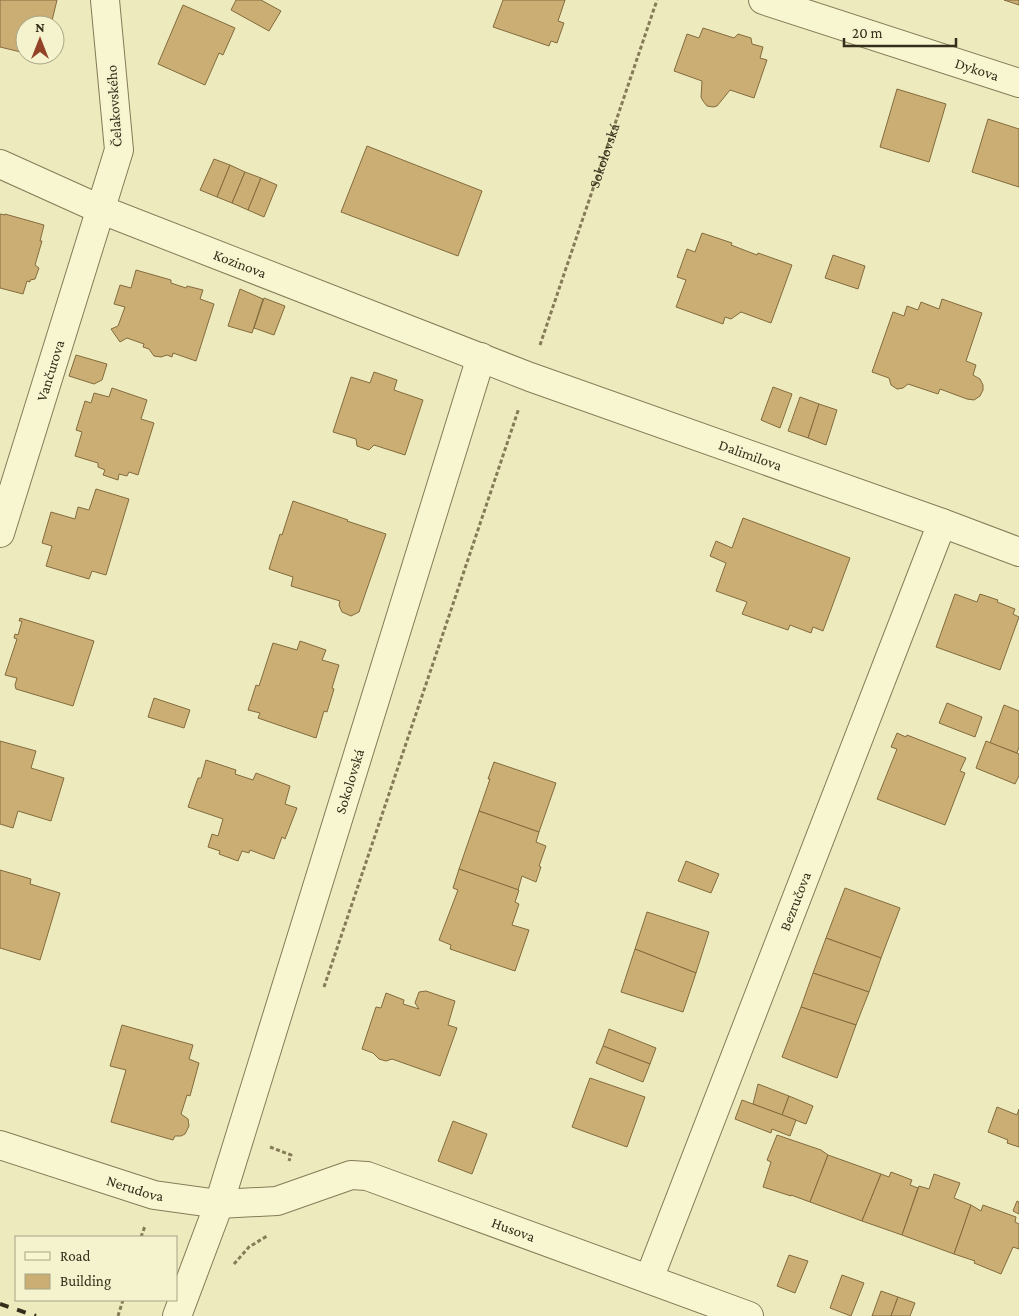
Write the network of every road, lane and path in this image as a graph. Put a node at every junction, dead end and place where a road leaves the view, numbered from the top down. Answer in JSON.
{"nodes":[{"id":1,"x":105,"y":0,"type":"edge"},
{"id":2,"x":657,"y":0,"type":"edge"},
{"id":3,"x":763,"y":0,"type":"edge"},
{"id":4,"x":1019,"y":83,"type":"edge"},
{"id":5,"x":0,"y":164,"type":"edge"},
{"id":6,"x":102,"y":210,"type":"junction"},
{"id":7,"x":552,"y":311,"type":"dead end"},
{"id":8,"x":481,"y":357,"type":"junction"},
{"id":9,"x":530,"y":377,"type":"junction"},
{"id":10,"x":942,"y":523,"type":"junction"},
{"id":11,"x":0,"y":533,"type":"edge"},
{"id":12,"x":1019,"y":552,"type":"edge"},
{"id":13,"x":323,"y":990,"type":"dead end"},
{"id":14,"x":0,"y":1145,"type":"edge"},
{"id":15,"x":277,"y":1201,"type":"joint"},
{"id":16,"x":219,"y":1204,"type":"junction"},
{"id":17,"x":649,"y":1280,"type":"junction"},
{"id":18,"x":123,"y":1301,"type":"edge"},
{"id":19,"x":118,"y":1316,"type":"edge"},
{"id":20,"x":177,"y":1316,"type":"edge"},
{"id":21,"x":749,"y":1316,"type":"edge"}],
"edges":[{"from":1,"to":6,"type":"street","name":"Čelakovského"},
{"from":2,"to":7,"type":"path","name":"Sokolovská"},
{"from":3,"to":4,"type":"street","name":"Dykova"},
{"from":5,"to":6,"type":"street","name":"Kozinova"},
{"from":6,"to":8,"type":"street","name":"Kozinova"},
{"from":6,"to":11,"type":"street","name":"Vančurova"},
{"from":8,"to":9,"type":"street","name":"Dalimilova"},
{"from":8,"to":16,"type":"street","name":"Sokolovská"},
{"from":9,"to":10,"type":"street","name":"Dalimilova"},
{"from":9,"to":13,"type":"path"},
{"from":10,"to":12,"type":"street","name":"Dalimilova"},
{"from":10,"to":17,"type":"street","name":"Bezručova"},
{"from":14,"to":16,"type":"street","name":"Nerudova"},
{"from":15,"to":16,"type":"street","name":"Nerudova"},
{"from":15,"to":17,"type":"street","name":"Husova"},
{"from":16,"to":20,"type":"street","name":"Sokolovská"},
{"from":17,"to":21,"type":"street","name":"Husova"},
{"from":18,"to":19,"type":"path"}]}
